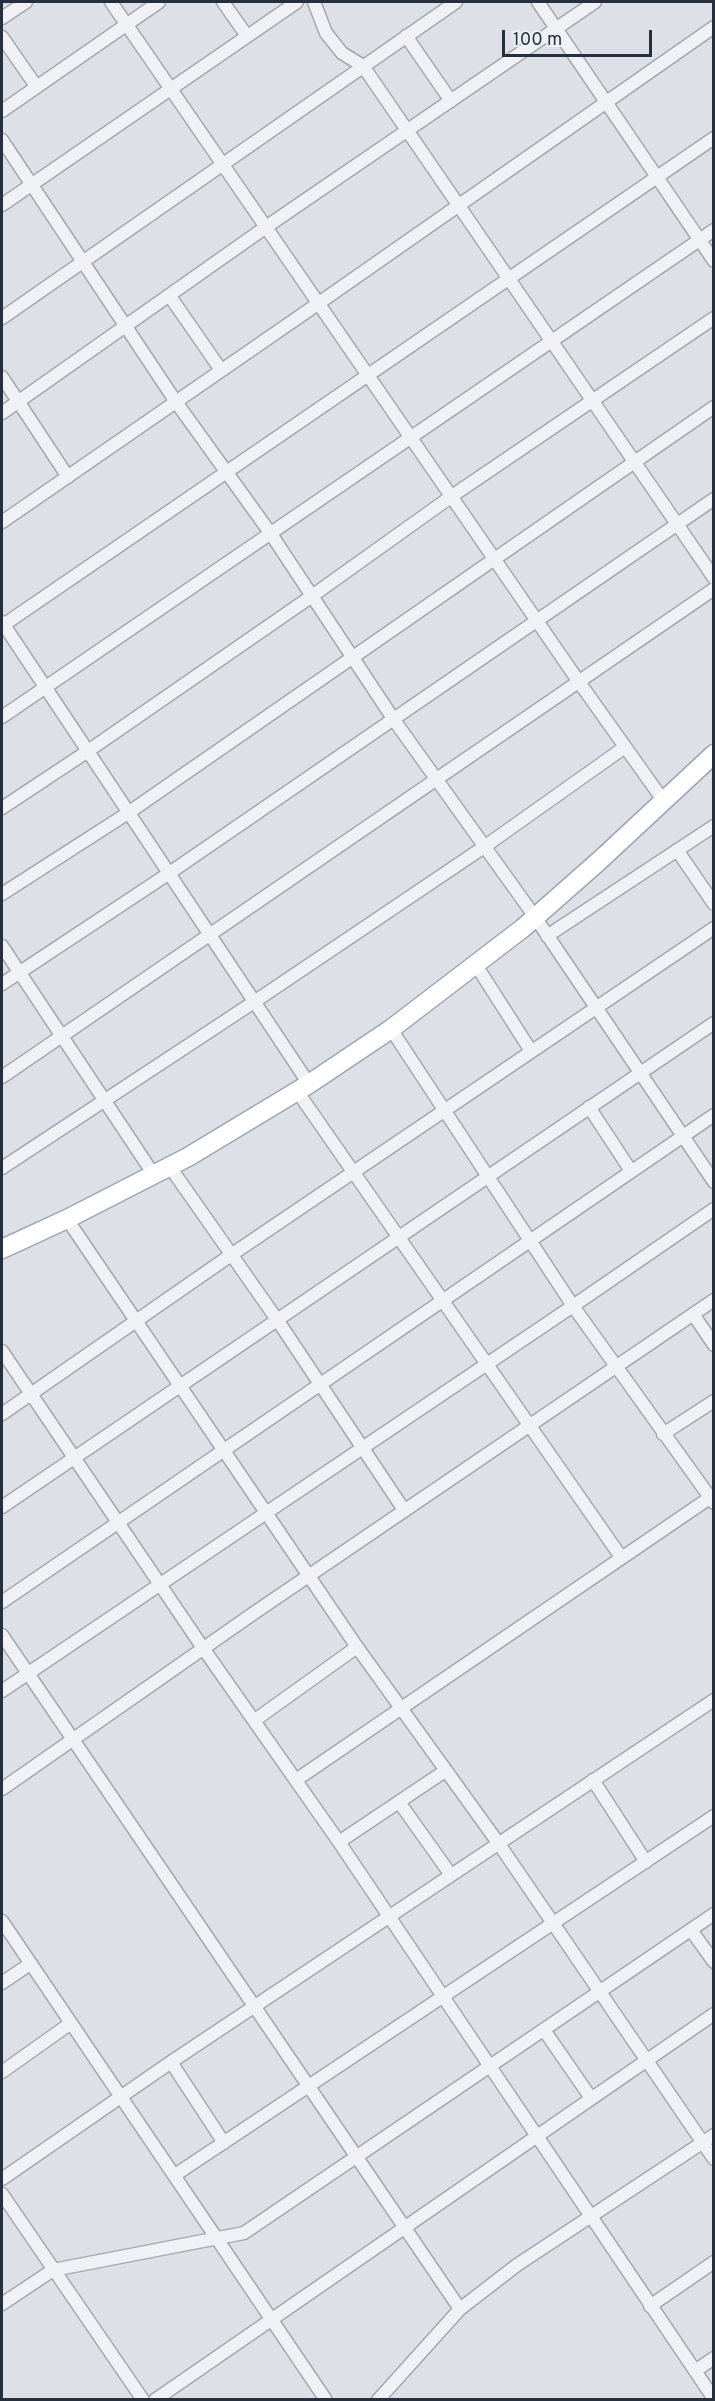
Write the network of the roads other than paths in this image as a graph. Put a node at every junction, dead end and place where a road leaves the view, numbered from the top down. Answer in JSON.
{"nodes":[{"id":1,"x":26,"y":2,"type":"edge"},
{"id":2,"x":111,"y":2,"type":"edge"},
{"id":3,"x":159,"y":2,"type":"edge"},
{"id":4,"x":223,"y":2,"type":"edge"},
{"id":5,"x":297,"y":2,"type":"edge"},
{"id":6,"x":314,"y":2,"type":"edge"},
{"id":7,"x":456,"y":2,"type":"edge"},
{"id":8,"x":538,"y":2,"type":"edge"},
{"id":9,"x":595,"y":2,"type":"edge"},
{"id":10,"x":2,"y":18,"type":"edge"},
{"id":11,"x":127,"y":24,"type":"junction"},
{"id":12,"x":714,"y":27,"type":"edge"},
{"id":13,"x":556,"y":28,"type":"junction"},
{"id":14,"x":247,"y":36,"type":"junction"},
{"id":15,"x":406,"y":36,"type":"junction"},
{"id":16,"x":2,"y":37,"type":"edge"},
{"id":17,"x":363,"y":66,"type":"junction"},
{"id":18,"x":36,"y":86,"type":"junction"},
{"id":19,"x":171,"y":87,"type":"junction"},
{"id":20,"x":451,"y":101,"type":"junction"},
{"id":21,"x":606,"y":103,"type":"junction"},
{"id":22,"x":2,"y":111,"type":"edge"},
{"id":23,"x":408,"y":130,"type":"junction"},
{"id":24,"x":714,"y":138,"type":"edge"},
{"id":25,"x":2,"y":140,"type":"edge"},
{"id":26,"x":222,"y":162,"type":"junction"},
{"id":27,"x":657,"y":178,"type":"junction"},
{"id":28,"x":31,"y":185,"type":"junction"},
{"id":29,"x":2,"y":205,"type":"edge"},
{"id":30,"x":458,"y":206,"type":"junction"},
{"id":31,"x":266,"y":226,"type":"junction"},
{"id":32,"x":714,"y":230,"type":"edge"},
{"id":33,"x":699,"y":240,"type":"junction"},
{"id":34,"x":82,"y":261,"type":"junction"},
{"id":35,"x":714,"y":261,"type":"edge"},
{"id":36,"x":508,"y":279,"type":"junction"},
{"id":37,"x":170,"y":296,"type":"junction"},
{"id":38,"x":319,"y":303,"type":"junction"},
{"id":39,"x":2,"y":318,"type":"edge"},
{"id":40,"x":714,"y":318,"type":"edge"},
{"id":41,"x":126,"y":325,"type":"junction"},
{"id":42,"x":550,"y":340,"type":"junction"},
{"id":43,"x":221,"y":370,"type":"junction"},
{"id":44,"x":369,"y":374,"type":"junction"},
{"id":45,"x":2,"y":377,"type":"edge"},
{"id":46,"x":593,"y":399,"type":"junction"},
{"id":47,"x":18,"y":402,"type":"junction"},
{"id":48,"x":176,"y":402,"type":"junction"},
{"id":49,"x":714,"y":407,"type":"edge"},
{"id":50,"x":2,"y":413,"type":"edge"},
{"id":51,"x":411,"y":436,"type":"junction"},
{"id":52,"x":635,"y":461,"type":"junction"},
{"id":53,"x":226,"y":471,"type":"junction"},
{"id":54,"x":68,"y":477,"type":"junction"},
{"id":55,"x":452,"y":496,"type":"junction"},
{"id":56,"x":714,"y":500,"type":"edge"},
{"id":57,"x":2,"y":522,"type":"edge"},
{"id":58,"x":677,"y":525,"type":"junction"},
{"id":59,"x":271,"y":534,"type":"junction"},
{"id":60,"x":494,"y":557,"type":"junction"},
{"id":61,"x":714,"y":578,"type":"edge"},
{"id":62,"x":714,"y":590,"type":"edge"},
{"id":63,"x":312,"y":596,"type":"junction"},
{"id":64,"x":537,"y":621,"type":"junction"},
{"id":65,"x":2,"y":624,"type":"edge"},
{"id":66,"x":352,"y":658,"type":"junction"},
{"id":67,"x":579,"y":682,"type":"junction"},
{"id":68,"x":46,"y":688,"type":"junction"},
{"id":69,"x":2,"y":717,"type":"edge"},
{"id":70,"x":394,"y":720,"type":"junction"},
{"id":71,"x":625,"y":747,"type":"junction"},
{"id":72,"x":88,"y":751,"type":"junction"},
{"id":73,"x":714,"y":754,"type":"edge"},
{"id":74,"x":435,"y":780,"type":"junction"},
{"id":75,"x":663,"y":800,"type":"junction"},
{"id":76,"x":2,"y":808,"type":"edge"},
{"id":77,"x":128,"y":813,"type":"junction"},
{"id":78,"x":714,"y":826,"type":"edge"},
{"id":79,"x":484,"y":847,"type":"junction"},
{"id":80,"x":677,"y":850,"type":"junction"},
{"id":81,"x":168,"y":874,"type":"junction"},
{"id":82,"x":2,"y":894,"type":"edge"},
{"id":83,"x":714,"y":904,"type":"edge"},
{"id":84,"x":535,"y":917,"type":"junction"},
{"id":85,"x":714,"y":928,"type":"edge"},
{"id":86,"x":211,"y":936,"type":"junction"},
{"id":87,"x":547,"y":936,"type":"junction"},
{"id":88,"x":2,"y":946,"type":"edge"},
{"id":89,"x":476,"y":965,"type":"junction"},
{"id":90,"x":19,"y":972,"type":"junction"},
{"id":91,"x":2,"y":984,"type":"edge"},
{"id":92,"x":254,"y":1002,"type":"junction"},
{"id":93,"x":596,"y":1006,"type":"junction"},
{"id":94,"x":714,"y":1023,"type":"edge"},
{"id":95,"x":391,"y":1029,"type":"junction"},
{"id":96,"x":63,"y":1036,"type":"junction"},
{"id":97,"x":531,"y":1051,"type":"junction"},
{"id":98,"x":641,"y":1072,"type":"junction"},
{"id":99,"x":2,"y":1077,"type":"edge"},
{"id":100,"x":303,"y":1088,"type":"junction"},
{"id":101,"x":105,"y":1099,"type":"junction"},
{"id":102,"x":589,"y":1107,"type":"junction"},
{"id":103,"x":445,"y":1110,"type":"junction"},
{"id":104,"x":714,"y":1115,"type":"edge"},
{"id":105,"x":682,"y":1136,"type":"junction"},
{"id":106,"x":2,"y":1168,"type":"edge"},
{"id":107,"x":162,"y":1171,"type":"junction"},
{"id":108,"x":631,"y":1171,"type":"junction"},
{"id":109,"x":352,"y":1172,"type":"junction"},
{"id":110,"x":489,"y":1176,"type":"junction"},
{"id":111,"x":714,"y":1182,"type":"edge"},
{"id":112,"x":714,"y":1209,"type":"edge"},
{"id":113,"x":67,"y":1219,"type":"junction"},
{"id":114,"x":398,"y":1238,"type":"junction"},
{"id":115,"x":531,"y":1240,"type":"junction"},
{"id":116,"x":2,"y":1249,"type":"edge"},
{"id":117,"x":231,"y":1255,"type":"junction"},
{"id":118,"x":714,"y":1300,"type":"edge"},
{"id":119,"x":442,"y":1301,"type":"junction"},
{"id":120,"x":573,"y":1306,"type":"junction"},
{"id":121,"x":693,"y":1314,"type":"junction"},
{"id":122,"x":136,"y":1321,"type":"junction"},
{"id":123,"x":278,"y":1321,"type":"junction"},
{"id":124,"x":714,"y":1345,"type":"edge"},
{"id":125,"x":2,"y":1351,"type":"edge"},
{"id":126,"x":486,"y":1364,"type":"junction"},
{"id":127,"x":614,"y":1366,"type":"junction"},
{"id":128,"x":321,"y":1384,"type":"junction"},
{"id":129,"x":179,"y":1385,"type":"junction"},
{"id":130,"x":32,"y":1394,"type":"junction"},
{"id":131,"x":714,"y":1401,"type":"edge"},
{"id":132,"x":2,"y":1414,"type":"edge"},
{"id":133,"x":528,"y":1425,"type":"junction"},
{"id":134,"x":663,"y":1434,"type":"junction"},
{"id":135,"x":363,"y":1447,"type":"junction"},
{"id":136,"x":223,"y":1450,"type":"junction"},
{"id":137,"x":75,"y":1456,"type":"junction"},
{"id":138,"x":712,"y":1499,"type":"edge"},
{"id":139,"x":2,"y":1507,"type":"edge"},
{"id":140,"x":404,"y":1509,"type":"junction"},
{"id":141,"x":265,"y":1512,"type":"junction"},
{"id":142,"x":119,"y":1522,"type":"junction"},
{"id":143,"x":621,"y":1557,"type":"junction"},
{"id":144,"x":308,"y":1575,"type":"junction"},
{"id":145,"x":160,"y":1585,"type":"junction"},
{"id":146,"x":2,"y":1602,"type":"edge"},
{"id":147,"x":2,"y":1635,"type":"edge"},
{"id":148,"x":357,"y":1647,"type":"junction"},
{"id":149,"x":203,"y":1648,"type":"junction"},
{"id":150,"x":27,"y":1673,"type":"junction"},
{"id":151,"x":2,"y":1691,"type":"edge"},
{"id":152,"x":714,"y":1701,"type":"edge"},
{"id":153,"x":399,"y":1709,"type":"junction"},
{"id":154,"x":255,"y":1720,"type":"junction"},
{"id":155,"x":72,"y":1739,"type":"junction"},
{"id":156,"x":445,"y":1771,"type":"junction"},
{"id":157,"x":296,"y":1780,"type":"junction"},
{"id":158,"x":593,"y":1780,"type":"junction"},
{"id":159,"x":2,"y":1788,"type":"edge"},
{"id":160,"x":399,"y":1802,"type":"junction"},
{"id":161,"x":714,"y":1816,"type":"edge"},
{"id":162,"x":339,"y":1842,"type":"junction"},
{"id":163,"x":499,"y":1844,"type":"junction"},
{"id":164,"x":646,"y":1862,"type":"junction"},
{"id":165,"x":452,"y":1875,"type":"junction"},
{"id":166,"x":714,"y":1914,"type":"edge"},
{"id":167,"x":389,"y":1918,"type":"junction"},
{"id":168,"x":2,"y":1921,"type":"edge"},
{"id":169,"x":553,"y":1924,"type":"junction"},
{"id":170,"x":691,"y":1930,"type":"junction"},
{"id":171,"x":714,"y":1962,"type":"edge"},
{"id":172,"x":30,"y":1964,"type":"junction"},
{"id":173,"x":2,"y":1983,"type":"edge"},
{"id":174,"x":601,"y":1992,"type":"junction"},
{"id":175,"x":442,"y":1997,"type":"junction"},
{"id":176,"x":255,"y":2006,"type":"junction"},
{"id":177,"x":714,"y":2014,"type":"edge"},
{"id":178,"x":71,"y":2023,"type":"junction"},
{"id":179,"x":544,"y":2030,"type":"junction"},
{"id":180,"x":646,"y":2061,"type":"junction"},
{"id":181,"x":171,"y":2062,"type":"junction"},
{"id":182,"x":490,"y":2067,"type":"junction"},
{"id":183,"x":2,"y":2072,"type":"edge"},
{"id":184,"x":309,"y":2086,"type":"junction"},
{"id":185,"x":121,"y":2096,"type":"junction"},
{"id":186,"x":591,"y":2098,"type":"junction"},
{"id":187,"x":714,"y":2135,"type":"edge"},
{"id":188,"x":537,"y":2136,"type":"junction"},
{"id":189,"x":224,"y":2143,"type":"junction"},
{"id":190,"x":702,"y":2143,"type":"junction"},
{"id":191,"x":357,"y":2158,"type":"junction"},
{"id":192,"x":714,"y":2159,"type":"edge"},
{"id":193,"x":175,"y":2175,"type":"junction"},
{"id":194,"x":2,"y":2179,"type":"edge"},
{"id":195,"x":2,"y":2194,"type":"edge"},
{"id":196,"x":590,"y":2218,"type":"junction"},
{"id":197,"x":404,"y":2227,"type":"junction"},
{"id":198,"x":216,"y":2238,"type":"junction"},
{"id":199,"x":714,"y":2262,"type":"edge"},
{"id":200,"x":53,"y":2270,"type":"junction"},
{"id":201,"x":2,"y":2304,"type":"edge"},
{"id":202,"x":650,"y":2306,"type":"junction"},
{"id":203,"x":460,"y":2309,"type":"junction"},
{"id":204,"x":271,"y":2319,"type":"junction"},
{"id":205,"x":714,"y":2358,"type":"edge"},
{"id":206,"x":695,"y":2371,"type":"junction"},
{"id":207,"x":714,"y":2399,"type":"edge"},
{"id":208,"x":143,"y":2400,"type":"edge"},
{"id":209,"x":154,"y":2400,"type":"edge"},
{"id":210,"x":326,"y":2400,"type":"edge"},
{"id":211,"x":378,"y":2400,"type":"edge"}],
"edges":[{"from":1,"to":10,"type":"street"},
{"from":2,"to":11,"type":"street"},
{"from":3,"to":11,"type":"street"},
{"from":4,"to":14,"type":"street"},
{"from":5,"to":14,"type":"street"},
{"from":6,"to":17,"type":"street"},
{"from":7,"to":15,"type":"street"},
{"from":8,"to":13,"type":"street"},
{"from":9,"to":13,"type":"street"},
{"from":11,"to":18,"type":"street"},
{"from":11,"to":19,"type":"street"},
{"from":12,"to":21,"type":"street"},
{"from":13,"to":20,"type":"street"},
{"from":13,"to":21,"type":"street"},
{"from":14,"to":19,"type":"street"},
{"from":15,"to":17,"type":"street"},
{"from":15,"to":20,"type":"street"},
{"from":16,"to":18,"type":"street"},
{"from":17,"to":23,"type":"street"},
{"from":17,"to":26,"type":"street"},
{"from":18,"to":22,"type":"street"},
{"from":19,"to":26,"type":"street"},
{"from":19,"to":28,"type":"street"},
{"from":20,"to":23,"type":"street"},
{"from":21,"to":27,"type":"street"},
{"from":21,"to":30,"type":"street"},
{"from":23,"to":30,"type":"street"},
{"from":23,"to":31,"type":"street"},
{"from":24,"to":27,"type":"street"},
{"from":25,"to":28,"type":"street"},
{"from":26,"to":31,"type":"street"},
{"from":26,"to":34,"type":"street"},
{"from":27,"to":33,"type":"street"},
{"from":27,"to":36,"type":"street"},
{"from":28,"to":29,"type":"street"},
{"from":28,"to":34,"type":"street"},
{"from":30,"to":36,"type":"street"},
{"from":30,"to":38,"type":"street"},
{"from":31,"to":37,"type":"street"},
{"from":31,"to":38,"type":"street"},
{"from":32,"to":33,"type":"street"},
{"from":33,"to":35,"type":"street"},
{"from":33,"to":42,"type":"street"},
{"from":34,"to":39,"type":"street"},
{"from":34,"to":41,"type":"street"},
{"from":36,"to":42,"type":"street"},
{"from":36,"to":44,"type":"street"},
{"from":37,"to":41,"type":"street"},
{"from":37,"to":43,"type":"street"},
{"from":38,"to":43,"type":"street"},
{"from":38,"to":44,"type":"street"},
{"from":40,"to":46,"type":"street"},
{"from":41,"to":47,"type":"street"},
{"from":41,"to":48,"type":"street"},
{"from":42,"to":46,"type":"street"},
{"from":42,"to":51,"type":"street"},
{"from":43,"to":48,"type":"street"},
{"from":44,"to":51,"type":"street"},
{"from":44,"to":53,"type":"street"},
{"from":45,"to":47,"type":"street"},
{"from":46,"to":52,"type":"street"},
{"from":46,"to":55,"type":"street"},
{"from":47,"to":50,"type":"street"},
{"from":47,"to":54,"type":"street"},
{"from":48,"to":53,"type":"street"},
{"from":48,"to":54,"type":"street"},
{"from":49,"to":52,"type":"street"},
{"from":51,"to":55,"type":"street"},
{"from":51,"to":59,"type":"street"},
{"from":52,"to":58,"type":"street"},
{"from":52,"to":60,"type":"street"},
{"from":53,"to":59,"type":"street"},
{"from":53,"to":65,"type":"street"},
{"from":54,"to":57,"type":"street"},
{"from":55,"to":60,"type":"street"},
{"from":55,"to":63,"type":"street"},
{"from":56,"to":58,"type":"street"},
{"from":58,"to":61,"type":"street"},
{"from":58,"to":64,"type":"street"},
{"from":59,"to":63,"type":"street"},
{"from":59,"to":68,"type":"street"},
{"from":60,"to":64,"type":"street"},
{"from":60,"to":66,"type":"street"},
{"from":62,"to":67,"type":"street"},
{"from":63,"to":66,"type":"street"},
{"from":63,"to":72,"type":"street"},
{"from":64,"to":67,"type":"street"},
{"from":64,"to":70,"type":"street"},
{"from":65,"to":68,"type":"street"},
{"from":66,"to":70,"type":"street"},
{"from":66,"to":77,"type":"street"},
{"from":67,"to":71,"type":"street"},
{"from":67,"to":74,"type":"street"},
{"from":68,"to":69,"type":"street"},
{"from":68,"to":72,"type":"street"},
{"from":70,"to":74,"type":"street"},
{"from":70,"to":81,"type":"street"},
{"from":71,"to":75,"type":"street"},
{"from":71,"to":79,"type":"street"},
{"from":72,"to":76,"type":"street"},
{"from":72,"to":77,"type":"street"},
{"from":73,"to":75,"type":"main road"},
{"from":74,"to":79,"type":"street"},
{"from":74,"to":86,"type":"street"},
{"from":75,"to":84,"type":"main road"},
{"from":77,"to":81,"type":"street"},
{"from":77,"to":82,"type":"street"},
{"from":78,"to":80,"type":"street"},
{"from":79,"to":84,"type":"street"},
{"from":79,"to":92,"type":"street"},
{"from":80,"to":83,"type":"street"},
{"from":80,"to":87,"type":"street"},
{"from":81,"to":86,"type":"street"},
{"from":81,"to":90,"type":"street"},
{"from":84,"to":87,"type":"street"},
{"from":84,"to":89,"type":"main road"},
{"from":85,"to":93,"type":"street"},
{"from":86,"to":92,"type":"street"},
{"from":86,"to":96,"type":"street"},
{"from":87,"to":93,"type":"street"},
{"from":88,"to":90,"type":"street"},
{"from":89,"to":95,"type":"main road"},
{"from":89,"to":97,"type":"street"},
{"from":90,"to":91,"type":"street"},
{"from":90,"to":96,"type":"street"},
{"from":92,"to":100,"type":"street"},
{"from":92,"to":101,"type":"street"},
{"from":93,"to":97,"type":"street"},
{"from":93,"to":98,"type":"street"},
{"from":94,"to":98,"type":"street"},
{"from":95,"to":100,"type":"main road"},
{"from":95,"to":103,"type":"street"},
{"from":96,"to":99,"type":"street"},
{"from":96,"to":101,"type":"street"},
{"from":97,"to":103,"type":"street"},
{"from":98,"to":102,"type":"street"},
{"from":98,"to":105,"type":"street"},
{"from":100,"to":107,"type":"main road"},
{"from":100,"to":109,"type":"street"},
{"from":101,"to":106,"type":"street"},
{"from":101,"to":107,"type":"street"},
{"from":102,"to":108,"type":"street"},
{"from":102,"to":110,"type":"street"},
{"from":103,"to":109,"type":"street"},
{"from":103,"to":110,"type":"street"},
{"from":104,"to":105,"type":"street"},
{"from":105,"to":108,"type":"street"},
{"from":105,"to":111,"type":"street"},
{"from":107,"to":113,"type":"main road"},
{"from":107,"to":117,"type":"street"},
{"from":108,"to":115,"type":"street"},
{"from":109,"to":114,"type":"street"},
{"from":109,"to":117,"type":"street"},
{"from":110,"to":114,"type":"street"},
{"from":110,"to":115,"type":"street"},
{"from":112,"to":120,"type":"street"},
{"from":113,"to":116,"type":"main road"},
{"from":113,"to":122,"type":"street"},
{"from":114,"to":119,"type":"street"},
{"from":114,"to":123,"type":"street"},
{"from":115,"to":119,"type":"street"},
{"from":115,"to":120,"type":"street"},
{"from":117,"to":122,"type":"street"},
{"from":117,"to":123,"type":"street"},
{"from":118,"to":121,"type":"street"},
{"from":119,"to":126,"type":"street"},
{"from":119,"to":128,"type":"street"},
{"from":120,"to":126,"type":"street"},
{"from":120,"to":127,"type":"street"},
{"from":121,"to":124,"type":"street"},
{"from":121,"to":127,"type":"street"},
{"from":122,"to":129,"type":"street"},
{"from":122,"to":130,"type":"street"},
{"from":123,"to":128,"type":"street"},
{"from":123,"to":129,"type":"street"},
{"from":125,"to":130,"type":"street"},
{"from":126,"to":133,"type":"street"},
{"from":126,"to":135,"type":"street"},
{"from":127,"to":133,"type":"street"},
{"from":127,"to":134,"type":"street"},
{"from":128,"to":135,"type":"street"},
{"from":128,"to":136,"type":"street"},
{"from":129,"to":136,"type":"street"},
{"from":129,"to":137,"type":"street"},
{"from":130,"to":132,"type":"street"},
{"from":130,"to":137,"type":"street"},
{"from":131,"to":134,"type":"street"},
{"from":133,"to":140,"type":"street"},
{"from":133,"to":143,"type":"street"},
{"from":134,"to":138,"type":"street"},
{"from":135,"to":140,"type":"street"},
{"from":135,"to":141,"type":"street"},
{"from":136,"to":141,"type":"street"},
{"from":136,"to":142,"type":"street"},
{"from":137,"to":139,"type":"street"},
{"from":137,"to":142,"type":"street"},
{"from":138,"to":143,"type":"street"},
{"from":140,"to":144,"type":"street"},
{"from":141,"to":144,"type":"street"},
{"from":141,"to":145,"type":"street"},
{"from":142,"to":145,"type":"street"},
{"from":142,"to":146,"type":"street"},
{"from":143,"to":153,"type":"street"},
{"from":144,"to":148,"type":"street"},
{"from":144,"to":149,"type":"street"},
{"from":145,"to":149,"type":"street"},
{"from":145,"to":150,"type":"street"},
{"from":147,"to":150,"type":"street"},
{"from":148,"to":153,"type":"street"},
{"from":148,"to":154,"type":"street"},
{"from":149,"to":154,"type":"street"},
{"from":149,"to":155,"type":"street"},
{"from":150,"to":151,"type":"street"},
{"from":150,"to":155,"type":"street"},
{"from":152,"to":158,"type":"street"},
{"from":153,"to":156,"type":"street"},
{"from":153,"to":157,"type":"street"},
{"from":154,"to":157,"type":"street"},
{"from":155,"to":159,"type":"street"},
{"from":155,"to":176,"type":"street"},
{"from":156,"to":160,"type":"street"},
{"from":156,"to":163,"type":"street"},
{"from":157,"to":162,"type":"street"},
{"from":158,"to":163,"type":"street"},
{"from":158,"to":164,"type":"street"},
{"from":160,"to":162,"type":"street"},
{"from":160,"to":165,"type":"street"},
{"from":161,"to":164,"type":"street"},
{"from":162,"to":167,"type":"street"},
{"from":163,"to":165,"type":"street"},
{"from":163,"to":169,"type":"street"},
{"from":164,"to":169,"type":"street"},
{"from":165,"to":167,"type":"street"},
{"from":166,"to":170,"type":"street"},
{"from":167,"to":175,"type":"street"},
{"from":167,"to":176,"type":"street"},
{"from":168,"to":172,"type":"street"},
{"from":169,"to":174,"type":"street"},
{"from":169,"to":175,"type":"street"},
{"from":170,"to":171,"type":"street"},
{"from":170,"to":174,"type":"street"},
{"from":172,"to":173,"type":"street"},
{"from":172,"to":178,"type":"street"},
{"from":174,"to":179,"type":"street"},
{"from":174,"to":180,"type":"street"},
{"from":175,"to":182,"type":"street"},
{"from":175,"to":184,"type":"street"},
{"from":176,"to":181,"type":"street"},
{"from":176,"to":184,"type":"street"},
{"from":177,"to":180,"type":"street"},
{"from":178,"to":183,"type":"street"},
{"from":178,"to":185,"type":"street"},
{"from":179,"to":182,"type":"street"},
{"from":179,"to":186,"type":"street"},
{"from":180,"to":186,"type":"street"},
{"from":180,"to":190,"type":"street"},
{"from":181,"to":185,"type":"street"},
{"from":181,"to":189,"type":"street"},
{"from":182,"to":188,"type":"street"},
{"from":182,"to":191,"type":"street"},
{"from":184,"to":189,"type":"street"},
{"from":184,"to":191,"type":"street"},
{"from":185,"to":193,"type":"street"},
{"from":185,"to":194,"type":"street"},
{"from":186,"to":188,"type":"street"},
{"from":187,"to":190,"type":"street"},
{"from":188,"to":196,"type":"street"},
{"from":188,"to":197,"type":"street"},
{"from":189,"to":193,"type":"street"},
{"from":190,"to":192,"type":"street"},
{"from":190,"to":196,"type":"street"},
{"from":191,"to":197,"type":"street"},
{"from":191,"to":198,"type":"street"},
{"from":193,"to":198,"type":"street"},
{"from":195,"to":200,"type":"street"},
{"from":196,"to":202,"type":"street"},
{"from":196,"to":203,"type":"street"},
{"from":197,"to":203,"type":"street"},
{"from":197,"to":204,"type":"street"},
{"from":198,"to":200,"type":"street"},
{"from":198,"to":204,"type":"street"},
{"from":199,"to":202,"type":"street"},
{"from":200,"to":201,"type":"street"},
{"from":200,"to":208,"type":"street"},
{"from":202,"to":206,"type":"street"},
{"from":203,"to":211,"type":"street"},
{"from":204,"to":209,"type":"street"},
{"from":204,"to":210,"type":"street"},
{"from":205,"to":206,"type":"street"},
{"from":206,"to":207,"type":"street"}]}
